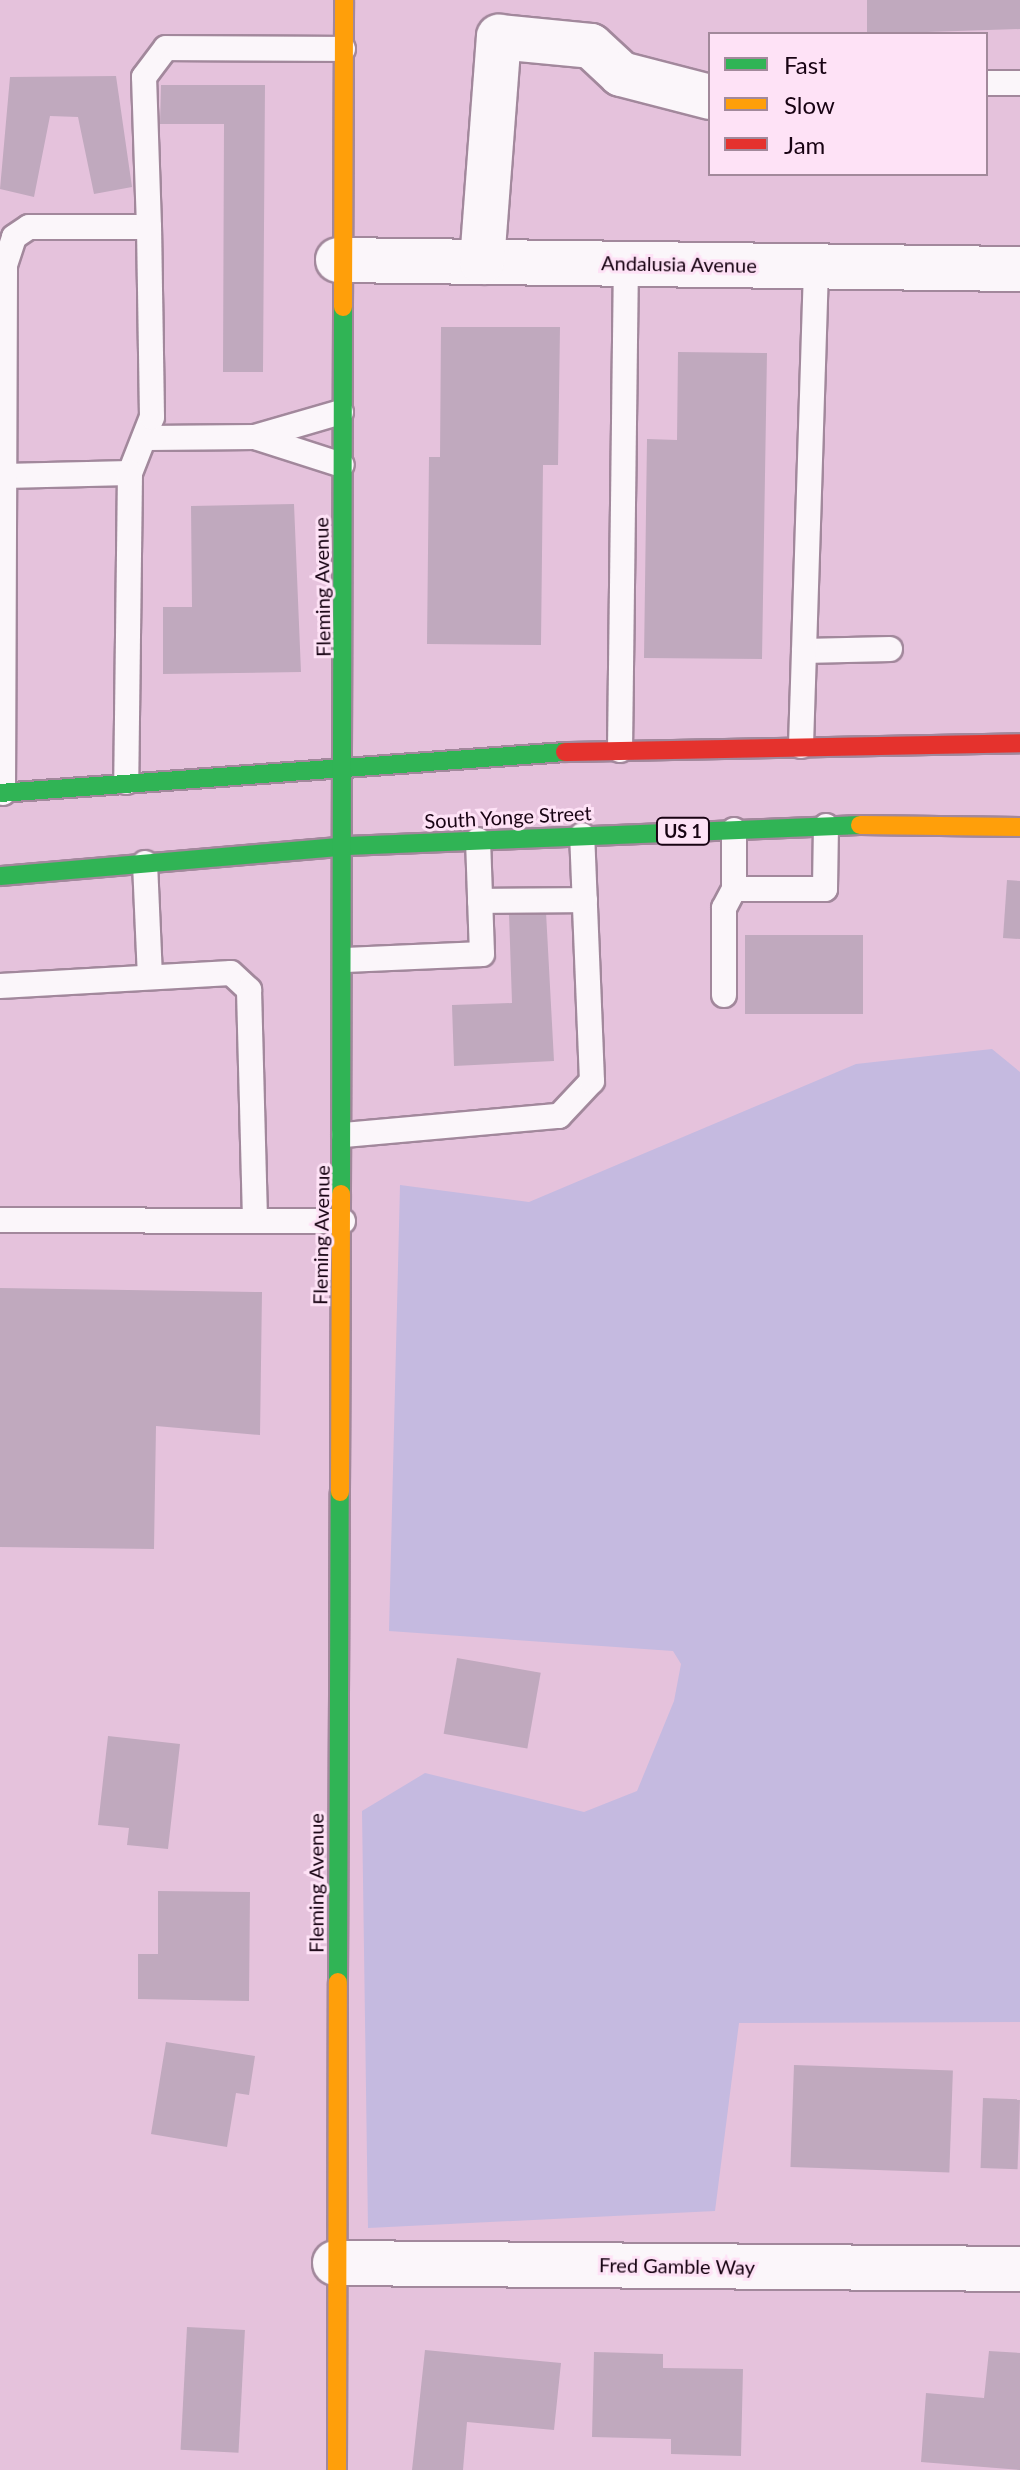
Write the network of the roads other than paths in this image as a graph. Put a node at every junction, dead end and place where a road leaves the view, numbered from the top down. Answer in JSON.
{"nodes":[{"id":1,"x":344,"y":0,"type":"edge"},
{"id":2,"x":343,"y":49,"type":"junction"},
{"id":3,"x":988,"y":83,"type":"edge"},
{"id":4,"x":1020,"y":83,"type":"edge"},
{"id":5,"x":708,"y":96,"type":"edge"},
{"id":6,"x":149,"y":227,"type":"junction"},
{"id":7,"x":338,"y":260,"type":"junction"},
{"id":8,"x":482,"y":262,"type":"junction"},
{"id":9,"x":626,"y":264,"type":"junction"},
{"id":10,"x":816,"y":266,"type":"junction"},
{"id":11,"x":1020,"y":269,"type":"edge"},
{"id":12,"x":341,"y":412,"type":"junction"},
{"id":13,"x":255,"y":437,"type":"junction"},
{"id":14,"x":148,"y":438,"type":"junction"},
{"id":15,"x":342,"y":465,"type":"junction"},
{"id":16,"x":130,"y":473,"type":"junction"},
{"id":17,"x":4,"y":476,"type":"junction"},
{"id":18,"x":890,"y":649,"type":"dead end"},
{"id":19,"x":804,"y":651,"type":"junction"},
{"id":20,"x":1020,"y":743,"type":"edge"},
{"id":21,"x":801,"y":746,"type":"junction"},
{"id":22,"x":620,"y":750,"type":"junction"},
{"id":23,"x":347,"y":765,"type":"junction"},
{"id":24,"x":126,"y":782,"type":"junction"},
{"id":25,"x":1,"y":793,"type":"edge"},
{"id":26,"x":826,"y":826,"type":"junction"},
{"id":27,"x":1020,"y":827,"type":"edge"},
{"id":28,"x":734,"y":830,"type":"junction"},
{"id":29,"x":582,"y":835,"type":"junction"},
{"id":30,"x":478,"y":840,"type":"junction"},
{"id":31,"x":347,"y":846,"type":"junction"},
{"id":32,"x":145,"y":863,"type":"junction"},
{"id":33,"x":0,"y":876,"type":"edge"},
{"id":34,"x":734,"y":889,"type":"junction"},
{"id":35,"x":585,"y":900,"type":"junction"},
{"id":36,"x":480,"y":901,"type":"junction"},
{"id":37,"x":346,"y":960,"type":"junction"},
{"id":38,"x":150,"y":977,"type":"junction"},
{"id":39,"x":0,"y":986,"type":"edge"},
{"id":40,"x":724,"y":995,"type":"dead end"},
{"id":41,"x":344,"y":1135,"type":"junction"},
{"id":42,"x":0,"y":1220,"type":"edge"},
{"id":43,"x":255,"y":1221,"type":"junction"},
{"id":44,"x":343,"y":1221,"type":"junction"},
{"id":45,"x":335,"y":2263,"type":"junction"},
{"id":46,"x":1020,"y":2269,"type":"edge"},
{"id":47,"x":337,"y":2470,"type":"edge"}],
"edges":[{"from":1,"to":2,"type":"street","name":"Fleming Avenue"},
{"from":2,"to":6,"type":"lane"},
{"from":2,"to":7,"type":"street","name":"Fleming Avenue"},
{"from":3,"to":4,"type":"lane"},
{"from":5,"to":8,"type":"street"},
{"from":6,"to":14,"type":"lane"},
{"from":6,"to":17,"type":"lane"},
{"from":7,"to":8,"type":"street","name":"Andalusia Avenue"},
{"from":7,"to":12,"type":"street","name":"Fleming Avenue"},
{"from":8,"to":9,"type":"street","name":"Andalusia Avenue"},
{"from":9,"to":10,"type":"street","name":"Andalusia Avenue"},
{"from":9,"to":22,"type":"lane"},
{"from":10,"to":11,"type":"street","name":"Andalusia Avenue"},
{"from":10,"to":19,"type":"lane"},
{"from":12,"to":13,"type":"lane"},
{"from":12,"to":15,"type":"street","name":"Fleming Avenue"},
{"from":13,"to":14,"type":"lane"},
{"from":13,"to":15,"type":"lane"},
{"from":14,"to":16,"type":"lane"},
{"from":15,"to":23,"type":"street","name":"Fleming Avenue"},
{"from":16,"to":17,"type":"lane"},
{"from":16,"to":24,"type":"lane"},
{"from":17,"to":25,"type":"lane"},
{"from":18,"to":19,"type":"lane"},
{"from":19,"to":21,"type":"lane"},
{"from":20,"to":21,"type":"street"},
{"from":21,"to":22,"type":"street"},
{"from":22,"to":23,"type":"street"},
{"from":23,"to":24,"type":"street"},
{"from":23,"to":31,"type":"street","name":"Fleming Avenue"},
{"from":24,"to":25,"type":"street"},
{"from":26,"to":27,"type":"street","name":"South Yonge Street","number":"US 1"},
{"from":26,"to":28,"type":"street","name":"South Yonge Street","number":"US 1"},
{"from":26,"to":34,"type":"lane"},
{"from":28,"to":29,"type":"street","name":"South Yonge Street","number":"US 1"},
{"from":28,"to":34,"type":"lane"},
{"from":29,"to":30,"type":"street","name":"South Yonge Street","number":"US 1"},
{"from":29,"to":35,"type":"lane"},
{"from":30,"to":31,"type":"street","name":"South Yonge Street","number":"US 1"},
{"from":30,"to":36,"type":"lane"},
{"from":31,"to":32,"type":"street","name":"South Yonge Street","number":"US 1"},
{"from":31,"to":37,"type":"street","name":"Fleming Avenue"},
{"from":32,"to":33,"type":"street","name":"South Yonge Street","number":"US 1"},
{"from":32,"to":38,"type":"lane"},
{"from":34,"to":40,"type":"lane"},
{"from":35,"to":36,"type":"lane"},
{"from":35,"to":41,"type":"lane"},
{"from":36,"to":37,"type":"lane"},
{"from":37,"to":41,"type":"street","name":"Fleming Avenue"},
{"from":38,"to":39,"type":"lane"},
{"from":38,"to":43,"type":"lane"},
{"from":41,"to":44,"type":"street","name":"Fleming Avenue"},
{"from":42,"to":43,"type":"lane"},
{"from":43,"to":44,"type":"lane"},
{"from":44,"to":45,"type":"street","name":"Fleming Avenue"},
{"from":45,"to":46,"type":"street","name":"Fred Gamble Way"},
{"from":45,"to":47,"type":"street","name":"Fleming Avenue"}]}
